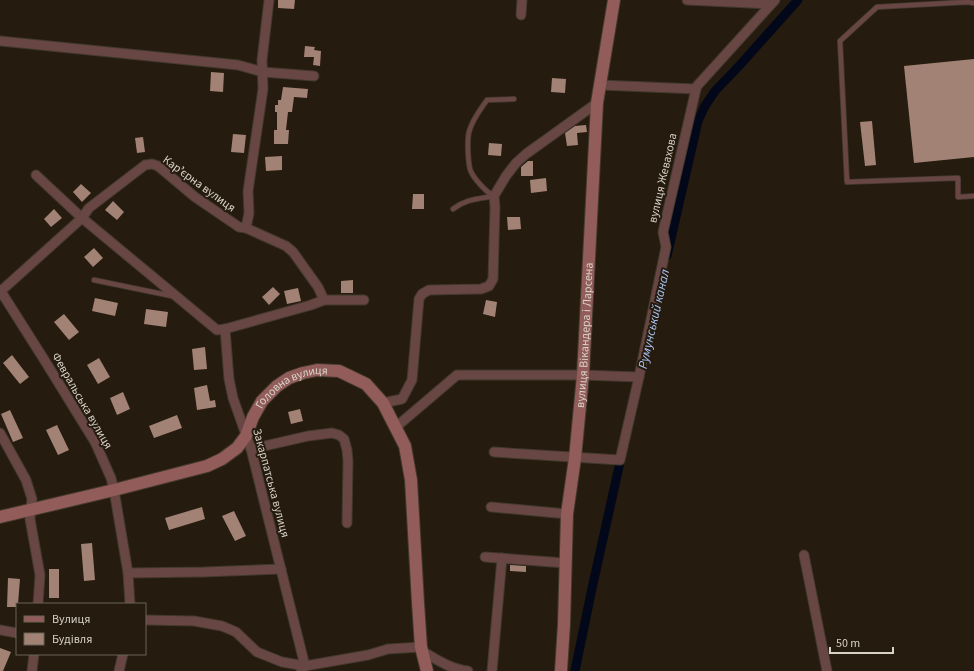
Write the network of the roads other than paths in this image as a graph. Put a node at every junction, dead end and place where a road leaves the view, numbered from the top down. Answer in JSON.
{"nodes":[{"id":1,"x":269,"y":0,"type":"edge"},
{"id":2,"x":522,"y":0,"type":"edge"},
{"id":3,"x":614,"y":0,"type":"edge"},
{"id":4,"x":687,"y":0,"type":"edge"},
{"id":5,"x":773,"y":2,"type":"edge"},
{"id":6,"x":974,"y":3,"type":"edge"},
{"id":7,"x":521,"y":15,"type":"dead end"},
{"id":8,"x":0,"y":41,"type":"edge"},
{"id":9,"x":263,"y":72,"type":"junction"},
{"id":10,"x":314,"y":76,"type":"dead end"},
{"id":11,"x":600,"y":85,"type":"junction"},
{"id":12,"x":696,"y":89,"type":"junction"},
{"id":13,"x":514,"y":99,"type":"dead end"},
{"id":14,"x":597,"y":103,"type":"junction"},
{"id":15,"x":36,"y":175,"type":"dead end"},
{"id":16,"x":494,"y":196,"type":"junction"},
{"id":17,"x":974,"y":196,"type":"edge"},
{"id":18,"x":452,"y":209,"type":"dead end"},
{"id":19,"x":82,"y":218,"type":"junction"},
{"id":20,"x":246,"y":228,"type":"junction"},
{"id":21,"x":94,"y":280,"type":"dead end"},
{"id":22,"x":0,"y":292,"type":"edge"},
{"id":23,"x":177,"y":297,"type":"junction"},
{"id":24,"x":324,"y":300,"type":"junction"},
{"id":25,"x":364,"y":300,"type":"dead end"},
{"id":26,"x":225,"y":329,"type":"junction"},
{"id":27,"x":583,"y":375,"type":"junction"},
{"id":28,"x":639,"y":377,"type":"junction"},
{"id":29,"x":383,"y":403,"type":"junction"},
{"id":30,"x":396,"y":427,"type":"junction"},
{"id":31,"x":0,"y":433,"type":"edge"},
{"id":32,"x":246,"y":436,"type":"junction"},
{"id":33,"x":251,"y":449,"type":"junction"},
{"id":34,"x":494,"y":452,"type":"dead end"},
{"id":35,"x":575,"y":458,"type":"junction"},
{"id":36,"x":114,"y":490,"type":"junction"},
{"id":37,"x":491,"y":507,"type":"dead end"},
{"id":38,"x":30,"y":509,"type":"junction"},
{"id":39,"x":567,"y":514,"type":"junction"},
{"id":40,"x":0,"y":517,"type":"edge"},
{"id":41,"x":347,"y":523,"type":"dead end"},
{"id":42,"x":804,"y":555,"type":"dead end"},
{"id":43,"x":485,"y":557,"type":"dead end"},
{"id":44,"x":502,"y":558,"type":"junction"},
{"id":45,"x":565,"y":563,"type":"junction"},
{"id":46,"x":281,"y":569,"type":"junction"},
{"id":47,"x":128,"y":573,"type":"junction"},
{"id":48,"x":38,"y":603,"type":"edge"},
{"id":49,"x":130,"y":603,"type":"edge"},
{"id":50,"x":146,"y":620,"type":"edge"},
{"id":51,"x":0,"y":630,"type":"edge"},
{"id":52,"x":16,"y":633,"type":"edge"},
{"id":53,"x":422,"y":649,"type":"junction"},
{"id":54,"x":34,"y":655,"type":"edge"},
{"id":55,"x":123,"y":655,"type":"edge"},
{"id":56,"x":303,"y":668,"type":"edge"},
{"id":57,"x":32,"y":671,"type":"edge"},
{"id":58,"x":119,"y":671,"type":"edge"},
{"id":59,"x":427,"y":671,"type":"edge"},
{"id":60,"x":468,"y":671,"type":"edge"},
{"id":61,"x":492,"y":671,"type":"edge"},
{"id":62,"x":561,"y":671,"type":"edge"},
{"id":63,"x":828,"y":671,"type":"edge"}],
"edges":[{"from":1,"to":9,"type":"street"},
{"from":2,"to":7,"type":"street"},
{"from":3,"to":11,"type":"street","name":"вулиця Вікандера і Ларсена"},
{"from":4,"to":5,"type":"street"},
{"from":5,"to":12,"type":"street","name":"вулиця Жевахова"},
{"from":6,"to":17,"type":"lane"},
{"from":8,"to":9,"type":"street"},
{"from":9,"to":10,"type":"street"},
{"from":9,"to":20,"type":"street"},
{"from":11,"to":12,"type":"street"},
{"from":11,"to":14,"type":"street","name":"вулиця Вікандера і Ларсена"},
{"from":12,"to":28,"type":"street","name":"вулиця Жевахова"},
{"from":13,"to":16,"type":"lane"},
{"from":14,"to":16,"type":"street"},
{"from":14,"to":27,"type":"street","name":"вулиця Вікандера і Ларсена"},
{"from":15,"to":19,"type":"street"},
{"from":16,"to":18,"type":"lane"},
{"from":16,"to":29,"type":"street"},
{"from":19,"to":20,"type":"street","name":"Карʼєрна вулиця"},
{"from":19,"to":22,"type":"street"},
{"from":19,"to":23,"type":"street"},
{"from":20,"to":24,"type":"street","name":"Карʼєрна вулиця"},
{"from":21,"to":23,"type":"lane"},
{"from":22,"to":36,"type":"street","name":"Февральська вулиця"},
{"from":23,"to":26,"type":"street"},
{"from":24,"to":25,"type":"street"},
{"from":24,"to":26,"type":"street"},
{"from":26,"to":32,"type":"street","name":"Закарпатська вулиця"},
{"from":27,"to":28,"type":"street"},
{"from":27,"to":30,"type":"street"},
{"from":27,"to":35,"type":"street","name":"вулиця Вікандера і Ларсена"},
{"from":28,"to":35,"type":"street","name":"вулиця Жевахова"},
{"from":29,"to":30,"type":"street","name":"Головна вулиця"},
{"from":29,"to":32,"type":"street","name":"Головна вулиця"},
{"from":30,"to":53,"type":"street","name":"Головна вулиця"},
{"from":31,"to":38,"type":"street"},
{"from":32,"to":33,"type":"street","name":"Закарпатська вулиця"},
{"from":32,"to":36,"type":"street","name":"Головна вулиця"},
{"from":33,"to":41,"type":"street"},
{"from":33,"to":46,"type":"street","name":"Закарпатська вулиця"},
{"from":34,"to":35,"type":"street"},
{"from":35,"to":39,"type":"street","name":"вулиця Вікандера і Ларсена"},
{"from":36,"to":38,"type":"street","name":"Головна вулиця"},
{"from":36,"to":47,"type":"street","name":"Февральська вулиця"},
{"from":37,"to":39,"type":"street"},
{"from":38,"to":40,"type":"street","name":"Головна вулиця"},
{"from":38,"to":48,"type":"street"},
{"from":39,"to":45,"type":"street","name":"вулиця Вікандера і Ларсена"},
{"from":42,"to":63,"type":"street"},
{"from":43,"to":44,"type":"street"},
{"from":44,"to":45,"type":"street"},
{"from":44,"to":61,"type":"street"},
{"from":45,"to":62,"type":"street","name":"вулиця Вікандера і Ларсена"},
{"from":46,"to":47,"type":"street"},
{"from":46,"to":56,"type":"street","name":"Закарпатська вулиця"},
{"from":47,"to":49,"type":"street","name":"Февральська вулиця"},
{"from":50,"to":56,"type":"street"},
{"from":51,"to":52,"type":"street"},
{"from":53,"to":56,"type":"street"},
{"from":53,"to":59,"type":"street","name":"Головна вулиця"},
{"from":53,"to":60,"type":"street"},
{"from":54,"to":57,"type":"street"},
{"from":55,"to":58,"type":"street"}]}
